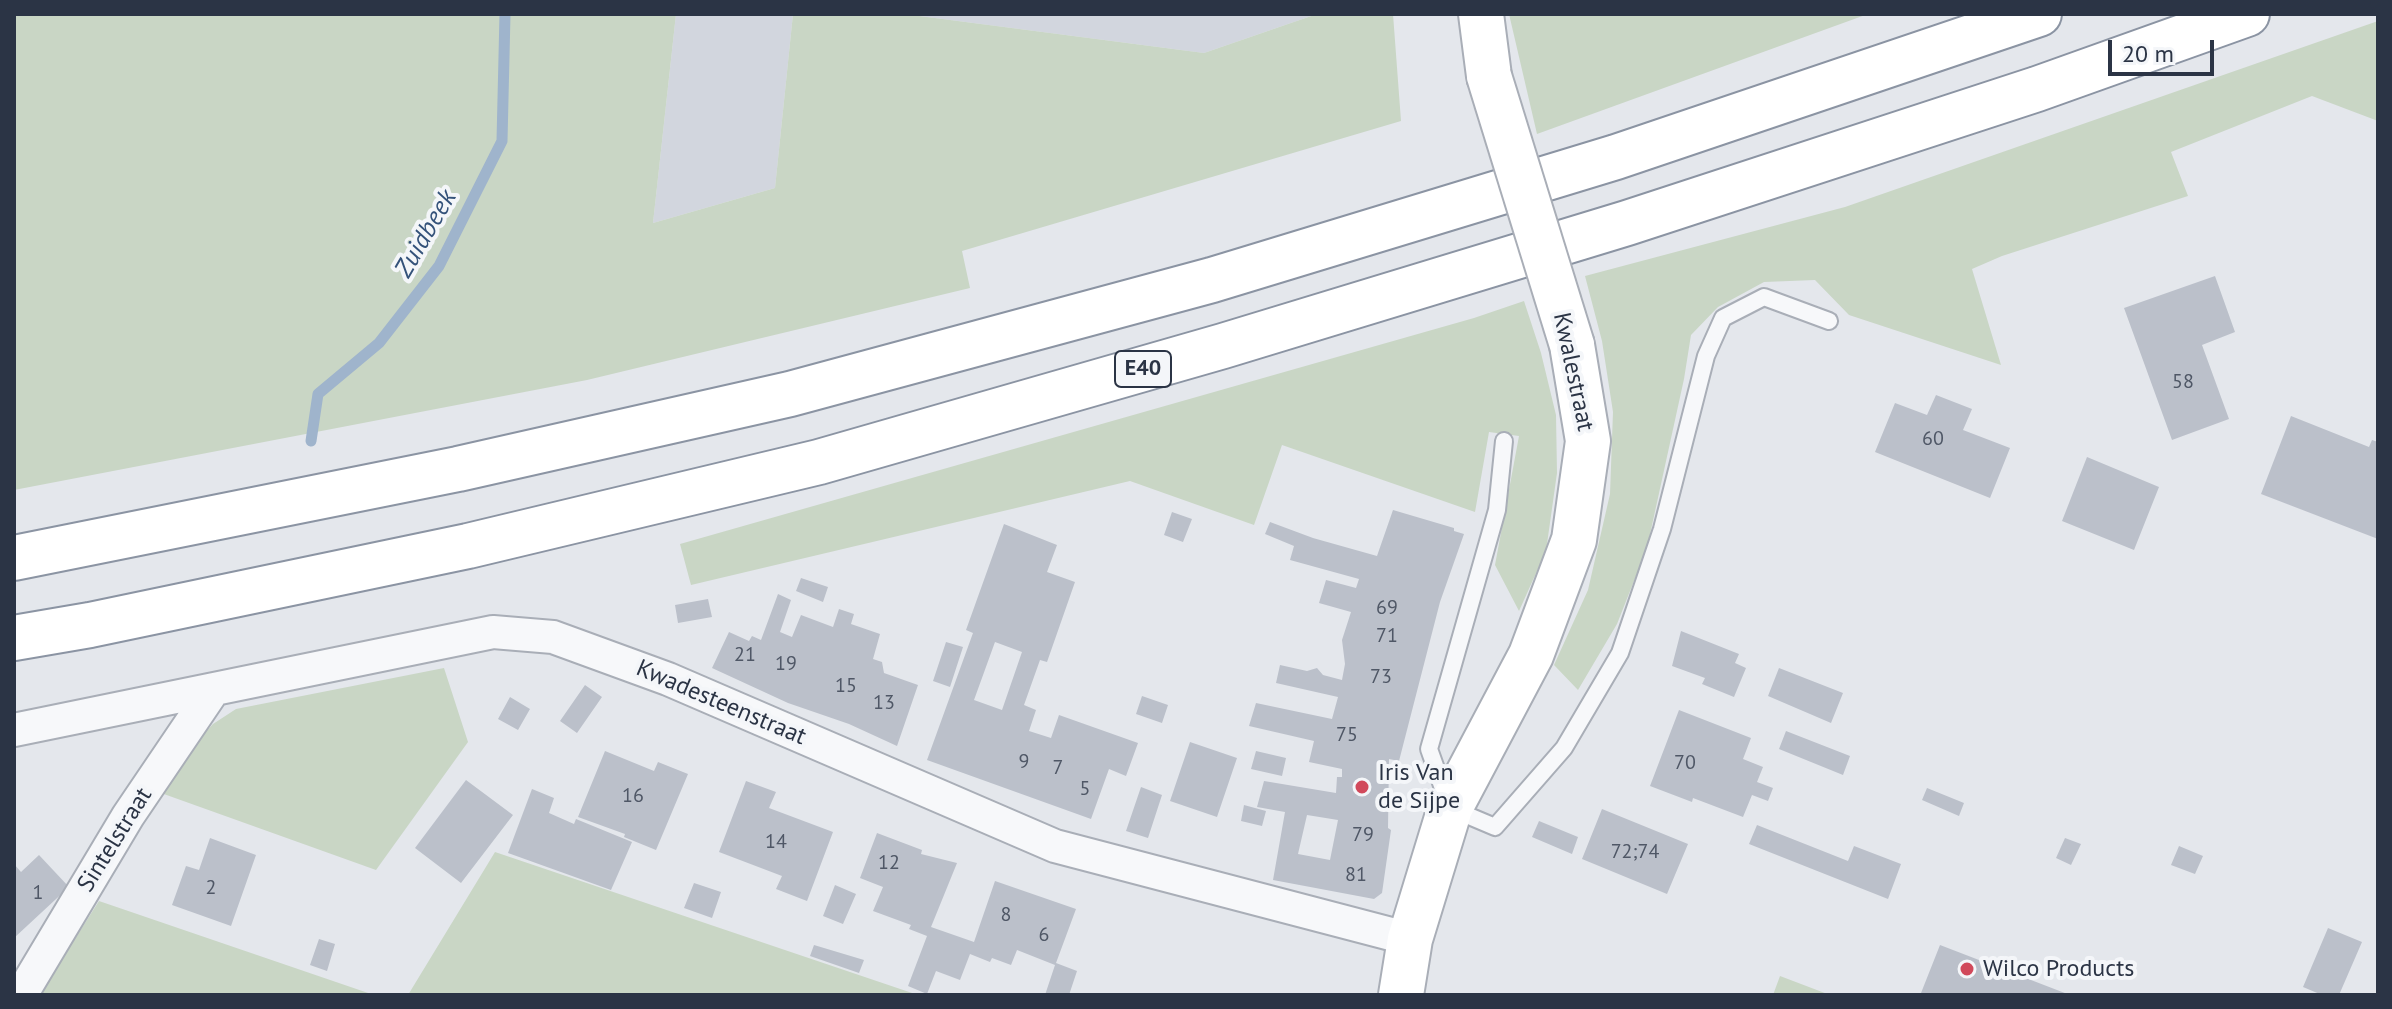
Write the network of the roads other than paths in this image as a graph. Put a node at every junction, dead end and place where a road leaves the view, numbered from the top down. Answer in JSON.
{"nodes":[{"id":1,"x":1481,"y":14,"type":"edge"},
{"id":2,"x":2039,"y":14,"type":"edge"},
{"id":3,"x":2247,"y":14,"type":"edge"},
{"id":4,"x":1829,"y":321,"type":"dead end"},
{"id":5,"x":1504,"y":441,"type":"dead end"},
{"id":6,"x":14,"y":558,"type":"edge"},
{"id":7,"x":14,"y":638,"type":"edge"},
{"id":8,"x":214,"y":689,"type":"junction"},
{"id":9,"x":14,"y":730,"type":"edge"},
{"id":10,"x":1450,"y":808,"type":"junction"},
{"id":11,"x":1410,"y":939,"type":"junction"},
{"id":12,"x":21,"y":995,"type":"edge"},
{"id":13,"x":1401,"y":995,"type":"edge"}],
"edges":[{"from":1,"to":10,"type":"main road","name":"Kwalestraat","bridge":true},
{"from":2,"to":6,"type":"main road"},
{"from":3,"to":7,"type":"main road","number":"E40"},
{"from":4,"to":10,"type":"lane"},
{"from":5,"to":10,"type":"lane"},
{"from":8,"to":9,"type":"street","name":"Kwadesteenstraat"},
{"from":8,"to":11,"type":"street","name":"Kwadesteenstraat"},
{"from":8,"to":12,"type":"street","name":"Sintelstraat"},
{"from":10,"to":11,"type":"main road","name":"Kwalestraat"},
{"from":11,"to":13,"type":"main road","name":"Kwalestraat"}]}
